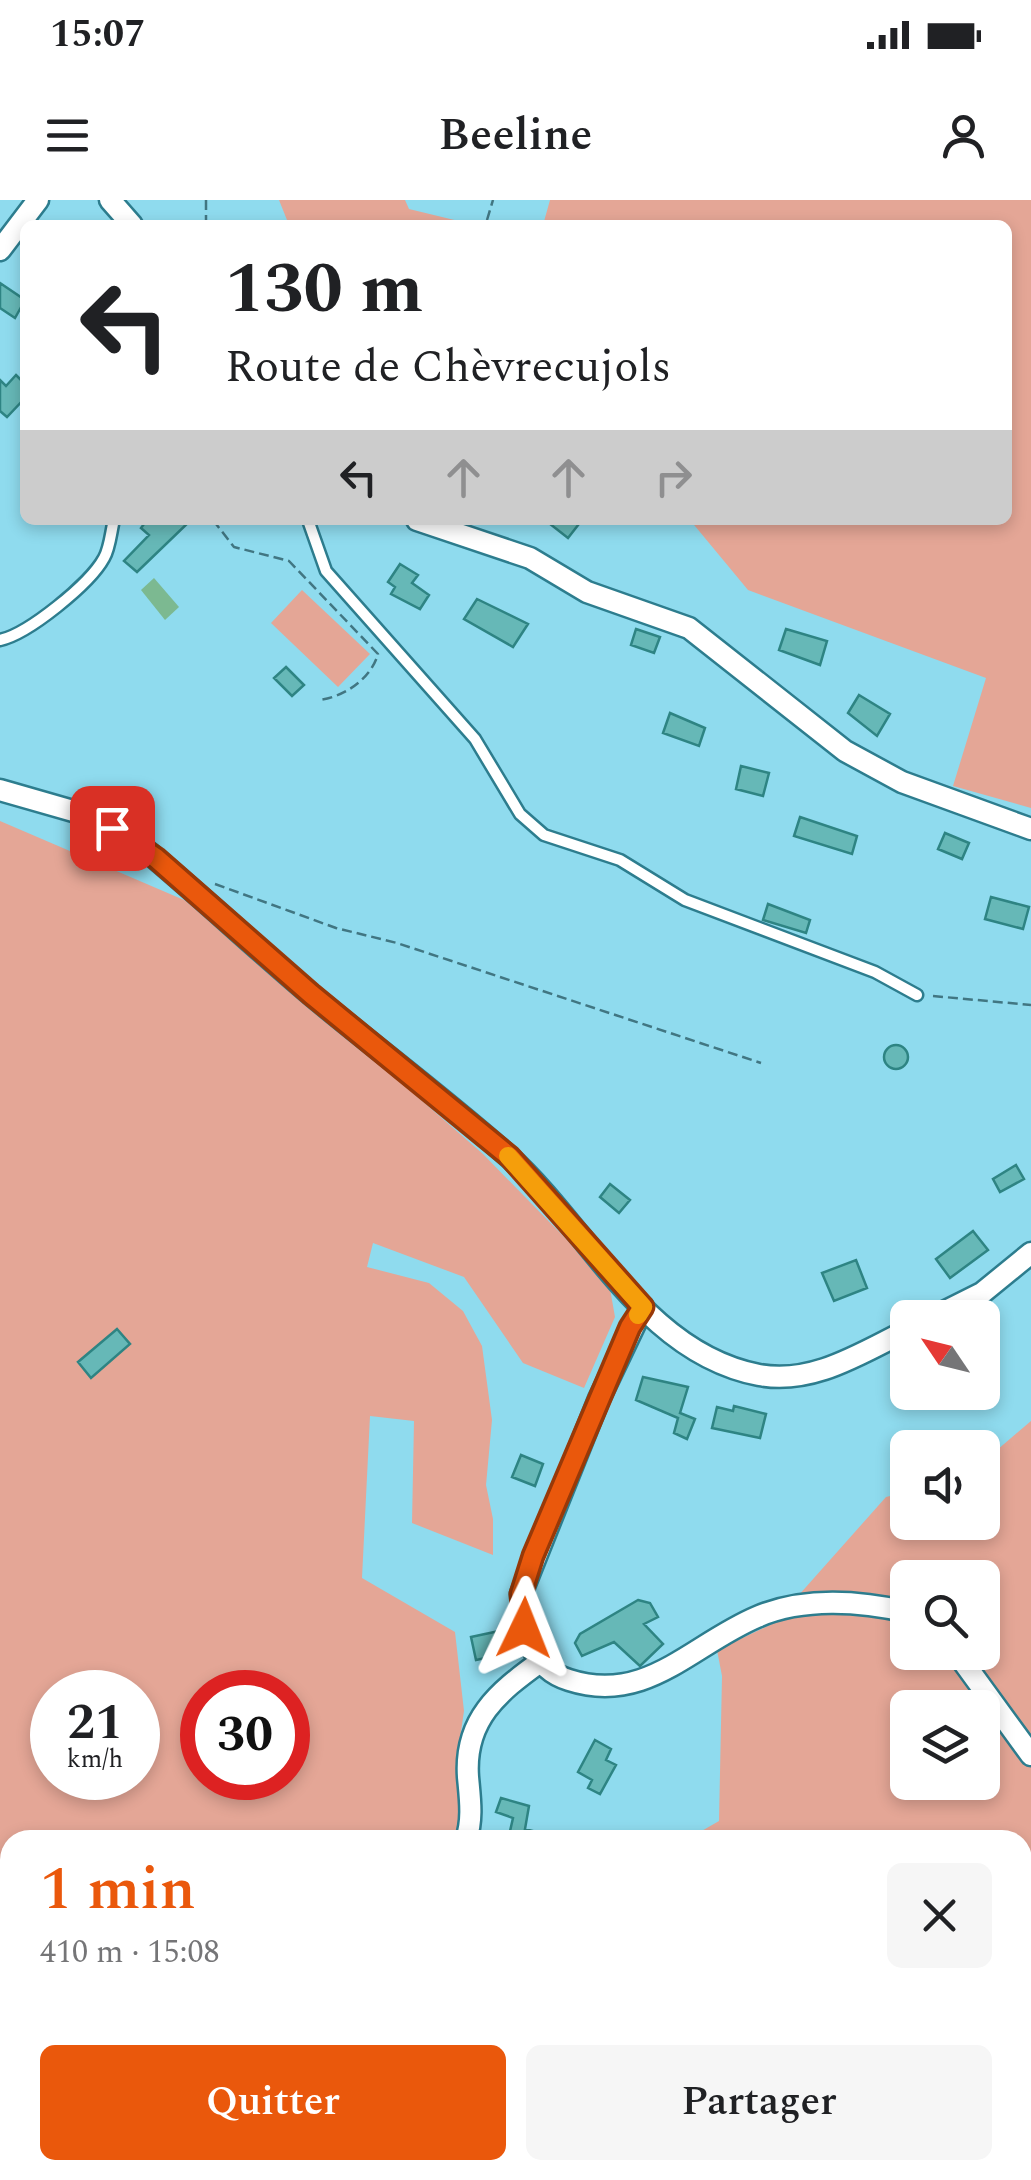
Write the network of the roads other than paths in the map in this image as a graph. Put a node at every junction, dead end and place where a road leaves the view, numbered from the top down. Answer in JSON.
{"nodes":[{"id":1,"x":38,"y":200,"type":"edge"},
{"id":2,"x":110,"y":200,"type":"edge"},
{"id":3,"x":23,"y":220,"type":"edge"},
{"id":4,"x":128,"y":220,"type":"edge"},
{"id":5,"x":20,"y":224,"type":"edge"},
{"id":6,"x":0,"y":250,"type":"edge"},
{"id":7,"x":113,"y":525,"type":"edge"},
{"id":8,"x":310,"y":525,"type":"edge"},
{"id":9,"x":432,"y":525,"type":"edge"},
{"id":10,"x":0,"y":640,"type":"edge"},
{"id":11,"x":0,"y":790,"type":"edge"},
{"id":12,"x":1031,"y":829,"type":"edge"},
{"id":13,"x":918,"y":994,"type":"road end"},
{"id":14,"x":1031,"y":1253,"type":"edge"},
{"id":15,"x":967,"y":1300,"type":"edge"},
{"id":16,"x":643,"y":1307,"type":"junction"},
{"id":17,"x":890,"y":1339,"type":"edge"},
{"id":18,"x":890,"y":1608,"type":"edge"},
{"id":19,"x":540,"y":1662,"type":"junction"},
{"id":20,"x":969,"y":1670,"type":"edge"},
{"id":21,"x":1031,"y":1754,"type":"edge"},
{"id":22,"x":469,"y":1830,"type":"edge"}],
"edges":[{"from":1,"to":3,"type":"street"},
{"from":2,"to":4,"type":"street"},
{"from":5,"to":6,"type":"street"},
{"from":7,"to":10,"type":"lane"},
{"from":8,"to":13,"type":"lane"},
{"from":9,"to":12,"type":"street"},
{"from":11,"to":16,"type":"street"},
{"from":14,"to":15,"type":"street"},
{"from":16,"to":17,"type":"street"},
{"from":16,"to":19,"type":"street"},
{"from":18,"to":19,"type":"street"},
{"from":19,"to":22,"type":"street"},
{"from":20,"to":21,"type":"street"}]}
